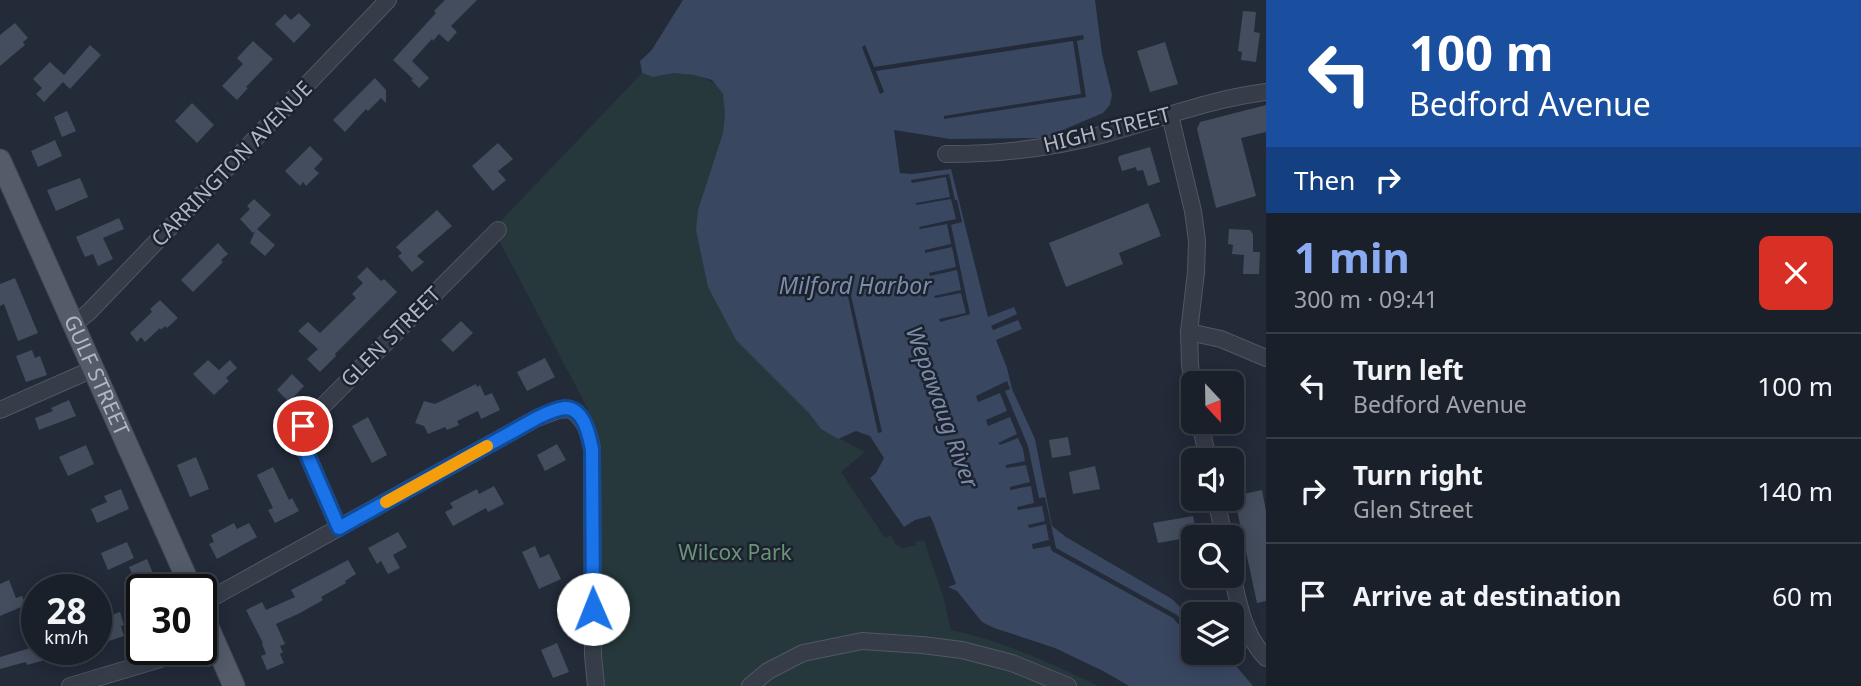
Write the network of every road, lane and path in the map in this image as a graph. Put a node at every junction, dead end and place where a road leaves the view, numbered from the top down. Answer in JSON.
{"nodes":[{"id":1,"x":388,"y":0,"type":"edge"},
{"id":2,"x":1266,"y":92,"type":"edge"},
{"id":3,"x":1170,"y":116,"type":"junction"},
{"id":4,"x":946,"y":154,"type":"dead end"},
{"id":5,"x":0,"y":160,"type":"edge"},
{"id":6,"x":498,"y":230,"type":"dead end"},
{"id":7,"x":73,"y":325,"type":"junction"},
{"id":8,"x":1189,"y":332,"type":"junction"},
{"id":9,"x":1266,"y":358,"type":"edge"},
{"id":10,"x":93,"y":369,"type":"junction"},
{"id":11,"x":1190,"y":371,"type":"edge"},
{"id":12,"x":0,"y":410,"type":"edge"},
{"id":13,"x":339,"y":528,"type":"junction"},
{"id":14,"x":185,"y":574,"type":"edge"},
{"id":15,"x":1235,"y":588,"type":"edge"},
{"id":16,"x":217,"y":595,"type":"edge"},
{"id":17,"x":1264,"y":656,"type":"edge"},
{"id":18,"x":217,"y":664,"type":"edge"},
{"id":19,"x":140,"y":665,"type":"edge"},
{"id":20,"x":70,"y":686,"type":"edge"},
{"id":21,"x":234,"y":686,"type":"edge"},
{"id":22,"x":596,"y":686,"type":"edge"},
{"id":23,"x":750,"y":686,"type":"edge"},
{"id":24,"x":1068,"y":686,"type":"edge"}],
"edges":[{"from":1,"to":7,"type":"street","name":"CARRINGTON AVENUE"},
{"from":2,"to":3,"type":"street","name":"HIGH STREET"},
{"from":3,"to":4,"type":"street","name":"HIGH STREET"},
{"from":3,"to":8,"type":"street"},
{"from":5,"to":7,"type":"main road","name":"GULF STREET"},
{"from":6,"to":13,"type":"street","name":"GLEN STREET"},
{"from":7,"to":10,"type":"main road","name":"GULF STREET"},
{"from":8,"to":9,"type":"street"},
{"from":8,"to":11,"type":"street"},
{"from":10,"to":12,"type":"street"},
{"from":10,"to":14,"type":"main road","name":"GULF STREET"},
{"from":13,"to":16,"type":"street"},
{"from":13,"to":22,"type":"street"},
{"from":15,"to":17,"type":"street"},
{"from":18,"to":21,"type":"main road"},
{"from":19,"to":20,"type":"street"},
{"from":23,"to":24,"type":"street"}]}
